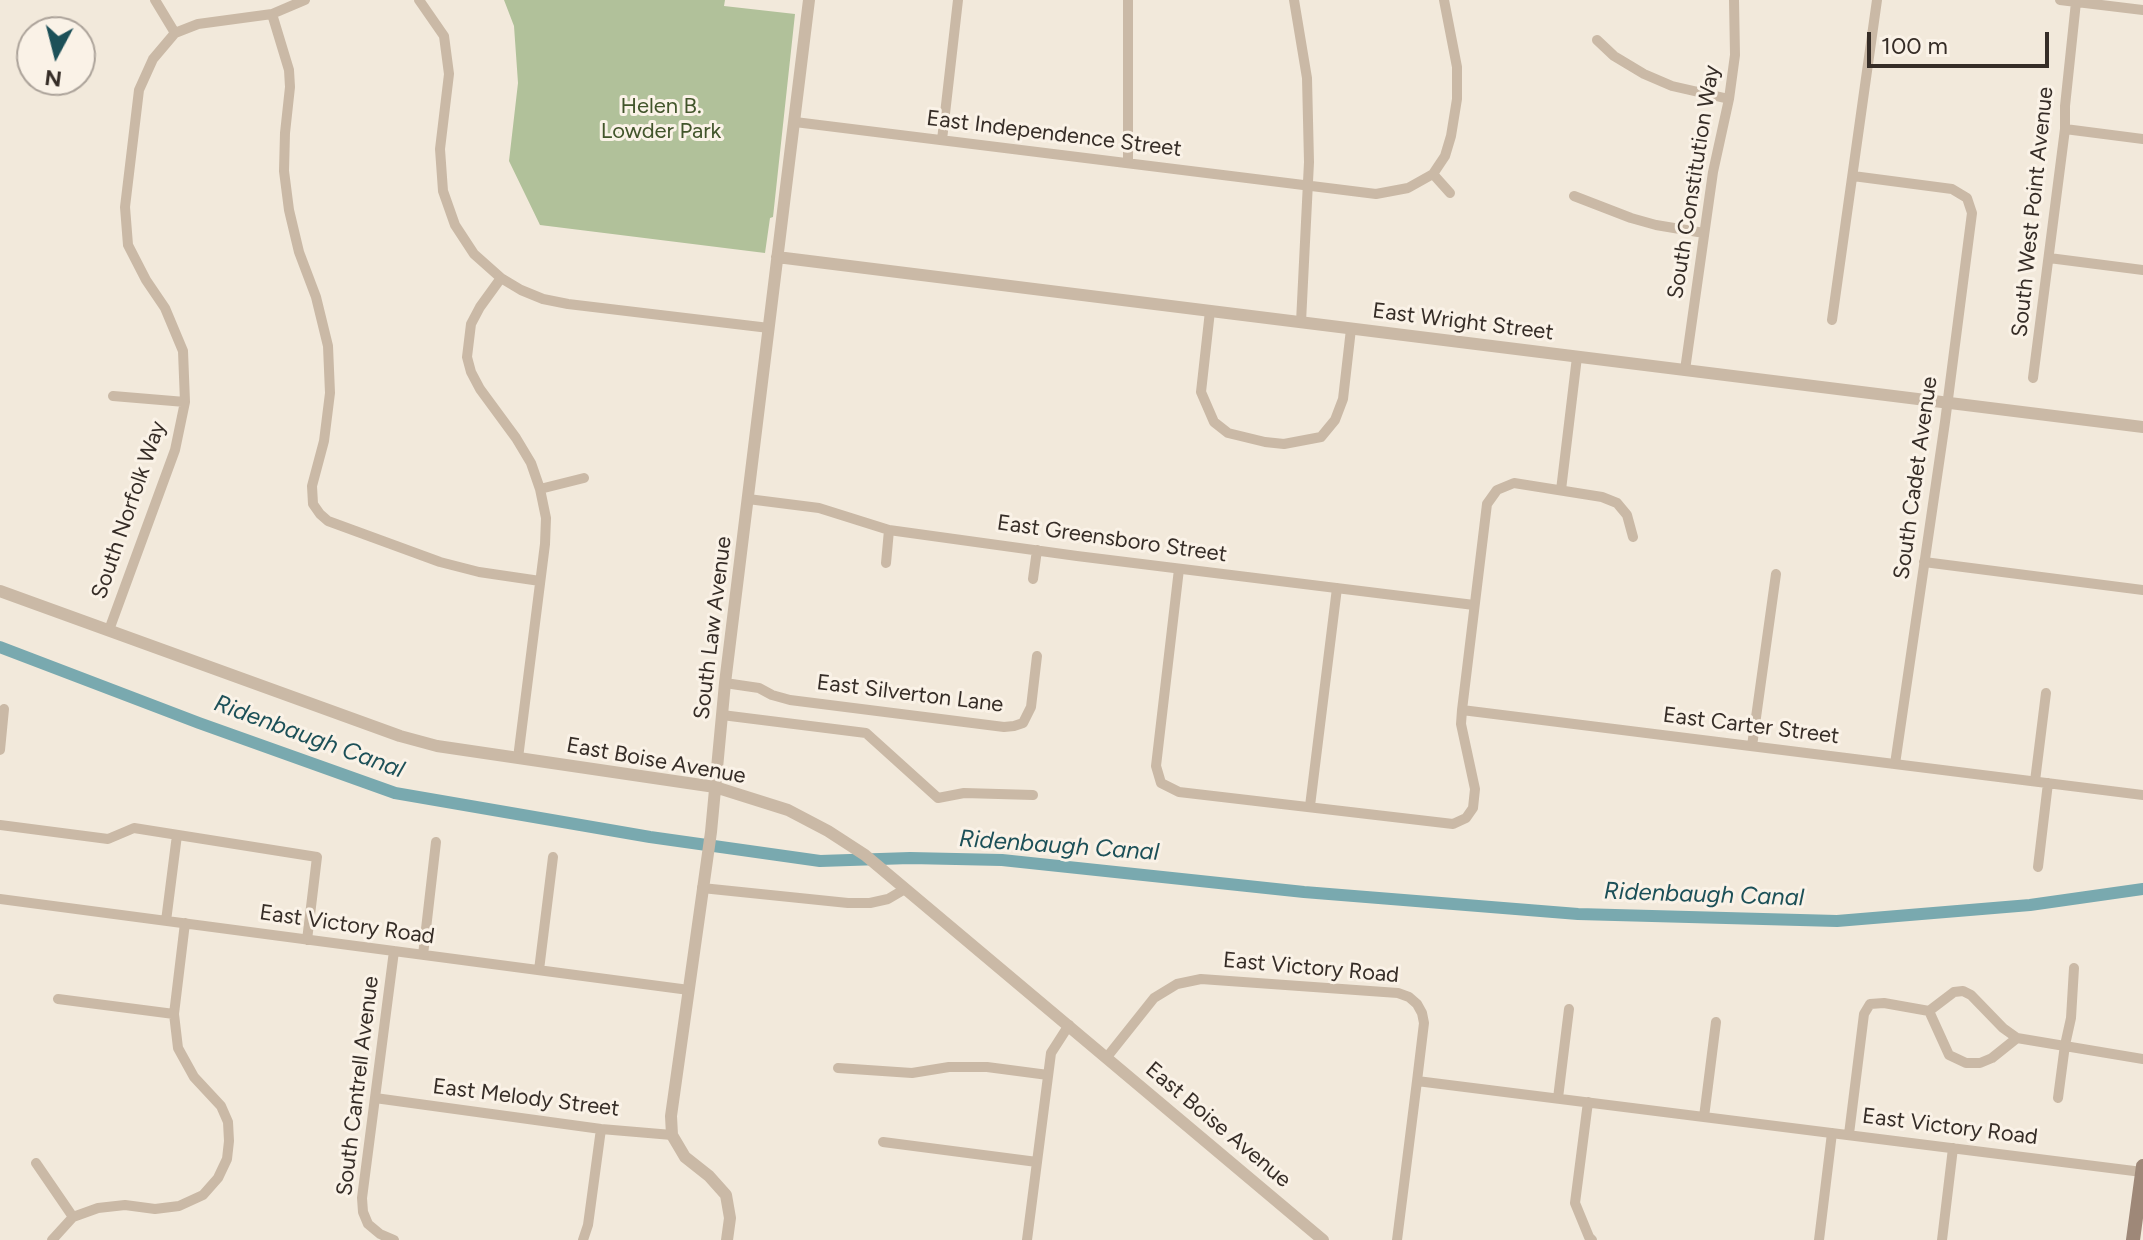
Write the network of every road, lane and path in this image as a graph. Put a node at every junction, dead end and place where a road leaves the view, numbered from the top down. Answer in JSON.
{"nodes":[{"id":1,"x":155,"y":0,"type":"edge"},
{"id":2,"x":305,"y":0,"type":"edge"},
{"id":3,"x":419,"y":0,"type":"edge"},
{"id":4,"x":809,"y":0,"type":"edge"},
{"id":5,"x":958,"y":0,"type":"edge"},
{"id":6,"x":1128,"y":0,"type":"edge"},
{"id":7,"x":1294,"y":0,"type":"edge"},
{"id":8,"x":1444,"y":0,"type":"edge"},
{"id":9,"x":1734,"y":0,"type":"edge"},
{"id":10,"x":1877,"y":0,"type":"edge"},
{"id":11,"x":2060,"y":0,"type":"edge"},
{"id":12,"x":2076,"y":2,"type":"junction"},
{"id":13,"x":2143,"y":10,"type":"edge"},
{"id":14,"x":272,"y":14,"type":"junction"},
{"id":15,"x":175,"y":33,"type":"junction"},
{"id":16,"x":1597,"y":40,"type":"dead end"},
{"id":17,"x":1729,"y":99,"type":"junction"},
{"id":18,"x":795,"y":122,"type":"junction"},
{"id":19,"x":2065,"y":129,"type":"junction"},
{"id":20,"x":2143,"y":139,"type":"edge"},
{"id":21,"x":942,"y":140,"type":"junction"},
{"id":22,"x":1128,"y":163,"type":"junction"},
{"id":23,"x":1433,"y":174,"type":"junction"},
{"id":24,"x":1853,"y":176,"type":"junction"},
{"id":25,"x":1307,"y":185,"type":"junction"},
{"id":26,"x":1450,"y":193,"type":"dead end"},
{"id":27,"x":1574,"y":196,"type":"dead end"},
{"id":28,"x":1704,"y":233,"type":"junction"},
{"id":29,"x":777,"y":257,"type":"junction"},
{"id":30,"x":2049,"y":258,"type":"junction"},
{"id":31,"x":2143,"y":270,"type":"edge"},
{"id":32,"x":501,"y":278,"type":"junction"},
{"id":33,"x":1210,"y":311,"type":"junction"},
{"id":34,"x":1832,"y":320,"type":"dead end"},
{"id":35,"x":1301,"y":322,"type":"junction"},
{"id":36,"x":769,"y":328,"type":"junction"},
{"id":37,"x":1351,"y":329,"type":"junction"},
{"id":38,"x":1577,"y":357,"type":"junction"},
{"id":39,"x":1685,"y":370,"type":"junction"},
{"id":40,"x":2033,"y":378,"type":"dead end"},
{"id":41,"x":113,"y":396,"type":"dead end"},
{"id":42,"x":185,"y":402,"type":"junction"},
{"id":43,"x":1947,"y":402,"type":"junction"},
{"id":44,"x":2143,"y":427,"type":"edge"},
{"id":45,"x":584,"y":478,"type":"dead end"},
{"id":46,"x":540,"y":489,"type":"junction"},
{"id":47,"x":1561,"y":490,"type":"junction"},
{"id":48,"x":748,"y":499,"type":"junction"},
{"id":49,"x":889,"y":530,"type":"junction"},
{"id":50,"x":1633,"y":537,"type":"dead end"},
{"id":51,"x":1037,"y":550,"type":"junction"},
{"id":52,"x":1924,"y":562,"type":"junction"},
{"id":53,"x":886,"y":563,"type":"dead end"},
{"id":54,"x":1179,"y":569,"type":"junction"},
{"id":55,"x":1776,"y":574,"type":"dead end"},
{"id":56,"x":1033,"y":579,"type":"dead end"},
{"id":57,"x":540,"y":581,"type":"junction"},
{"id":58,"x":1337,"y":588,"type":"junction"},
{"id":59,"x":2143,"y":590,"type":"edge"},
{"id":60,"x":0,"y":591,"type":"edge"},
{"id":61,"x":1474,"y":605,"type":"junction"},
{"id":62,"x":109,"y":630,"type":"junction"},
{"id":63,"x":1037,"y":656,"type":"dead end"},
{"id":64,"x":725,"y":683,"type":"junction"},
{"id":65,"x":2046,"y":693,"type":"dead end"},
{"id":66,"x":4,"y":709,"type":"dead end"},
{"id":67,"x":1462,"y":710,"type":"junction"},
{"id":68,"x":722,"y":715,"type":"junction"},
{"id":69,"x":1752,"y":746,"type":"junction"},
{"id":70,"x":0,"y":750,"type":"edge"},
{"id":71,"x":518,"y":758,"type":"junction"},
{"id":72,"x":1895,"y":764,"type":"junction"},
{"id":73,"x":2035,"y":781,"type":"junction"},
{"id":74,"x":2048,"y":783,"type":"junction"},
{"id":75,"x":715,"y":787,"type":"junction"},
{"id":76,"x":1033,"y":795,"type":"dead end"},
{"id":77,"x":2143,"y":795,"type":"edge"},
{"id":78,"x":1310,"y":806,"type":"junction"},
{"id":79,"x":0,"y":825,"type":"edge"},
{"id":80,"x":177,"y":835,"type":"junction"},
{"id":81,"x":436,"y":842,"type":"dead end"},
{"id":82,"x":553,"y":857,"type":"dead end"},
{"id":83,"x":2038,"y":867,"type":"dead end"},
{"id":84,"x":702,"y":888,"type":"junction"},
{"id":85,"x":905,"y":889,"type":"junction"},
{"id":86,"x":0,"y":899,"type":"edge"},
{"id":87,"x":166,"y":921,"type":"junction"},
{"id":88,"x":185,"y":923,"type":"junction"},
{"id":89,"x":307,"y":940,"type":"junction"},
{"id":90,"x":394,"y":951,"type":"junction"},
{"id":91,"x":423,"y":955,"type":"junction"},
{"id":92,"x":2074,"y":968,"type":"dead end"},
{"id":93,"x":539,"y":970,"type":"junction"},
{"id":94,"x":689,"y":990,"type":"junction"},
{"id":95,"x":58,"y":999,"type":"dead end"},
{"id":96,"x":1569,"y":1009,"type":"dead end"},
{"id":97,"x":1929,"y":1011,"type":"junction"},
{"id":98,"x":174,"y":1014,"type":"junction"},
{"id":99,"x":1716,"y":1022,"type":"dead end"},
{"id":100,"x":1069,"y":1025,"type":"junction"},
{"id":101,"x":2017,"y":1038,"type":"junction"},
{"id":102,"x":2065,"y":1045,"type":"junction"},
{"id":103,"x":1107,"y":1057,"type":"junction"},
{"id":104,"x":2143,"y":1059,"type":"edge"},
{"id":105,"x":838,"y":1068,"type":"dead end"},
{"id":106,"x":1048,"y":1075,"type":"junction"},
{"id":107,"x":1417,"y":1081,"type":"junction"},
{"id":108,"x":375,"y":1098,"type":"junction"},
{"id":109,"x":1558,"y":1098,"type":"junction"},
{"id":110,"x":2058,"y":1098,"type":"dead end"},
{"id":111,"x":1588,"y":1102,"type":"junction"},
{"id":112,"x":1704,"y":1117,"type":"junction"},
{"id":113,"x":601,"y":1129,"type":"junction"},
{"id":114,"x":1832,"y":1133,"type":"junction"},
{"id":115,"x":1849,"y":1134,"type":"junction"},
{"id":116,"x":672,"y":1135,"type":"junction"},
{"id":117,"x":883,"y":1142,"type":"dead end"},
{"id":118,"x":1953,"y":1148,"type":"junction"},
{"id":119,"x":1037,"y":1162,"type":"junction"},
{"id":120,"x":36,"y":1163,"type":"dead end"},
{"id":121,"x":2143,"y":1166,"type":"edge"},
{"id":122,"x":2142,"y":1172,"type":"edge"},
{"id":123,"x":73,"y":1217,"type":"junction"},
{"id":124,"x":52,"y":1240,"type":"edge"},
{"id":125,"x":394,"y":1240,"type":"edge"},
{"id":126,"x":583,"y":1240,"type":"edge"},
{"id":127,"x":727,"y":1240,"type":"edge"},
{"id":128,"x":1027,"y":1240,"type":"edge"},
{"id":129,"x":1323,"y":1240,"type":"edge"},
{"id":130,"x":1397,"y":1240,"type":"edge"},
{"id":131,"x":1592,"y":1240,"type":"edge"},
{"id":132,"x":1819,"y":1240,"type":"edge"},
{"id":133,"x":1942,"y":1240,"type":"edge"},
{"id":134,"x":2133,"y":1240,"type":"edge"}],
"edges":[{"from":1,"to":15,"type":"street"},
{"from":2,"to":14,"type":"street"},
{"from":3,"to":32,"type":"street"},
{"from":4,"to":18,"type":"street","name":"South Law Avenue"},
{"from":5,"to":21,"type":"street"},
{"from":6,"to":22,"type":"street"},
{"from":7,"to":25,"type":"street"},
{"from":8,"to":23,"type":"street"},
{"from":9,"to":17,"type":"street","name":"South Constitution Way"},
{"from":10,"to":24,"type":"street"},
{"from":11,"to":12,"type":"street"},
{"from":12,"to":13,"type":"street"},
{"from":12,"to":19,"type":"street","name":"South West Point Avenue"},
{"from":14,"to":15,"type":"street"},
{"from":14,"to":57,"type":"street"},
{"from":15,"to":42,"type":"street","name":"South Norfolk Way"},
{"from":16,"to":17,"type":"street"},
{"from":17,"to":28,"type":"street","name":"South Constitution Way"},
{"from":18,"to":21,"type":"street","name":"East Independence Street"},
{"from":18,"to":29,"type":"street","name":"South Law Avenue"},
{"from":19,"to":20,"type":"street"},
{"from":19,"to":30,"type":"street","name":"South West Point Avenue"},
{"from":21,"to":22,"type":"street","name":"East Independence Street"},
{"from":22,"to":25,"type":"street","name":"East Independence Street"},
{"from":23,"to":25,"type":"street","name":"East Independence Street"},
{"from":23,"to":26,"type":"street"},
{"from":24,"to":34,"type":"street"},
{"from":24,"to":43,"type":"street","name":"South Cadet Avenue"},
{"from":25,"to":35,"type":"street"},
{"from":27,"to":28,"type":"street"},
{"from":28,"to":39,"type":"street","name":"South Constitution Way"},
{"from":29,"to":33,"type":"street","name":"East Wright Street"},
{"from":29,"to":36,"type":"street","name":"South Law Avenue"},
{"from":30,"to":31,"type":"street"},
{"from":30,"to":40,"type":"street","name":"South West Point Avenue"},
{"from":32,"to":36,"type":"street"},
{"from":32,"to":46,"type":"street"},
{"from":33,"to":35,"type":"street","name":"East Wright Street"},
{"from":33,"to":37,"type":"street"},
{"from":35,"to":37,"type":"street","name":"East Wright Street"},
{"from":36,"to":48,"type":"street","name":"South Law Avenue"},
{"from":37,"to":38,"type":"street","name":"East Wright Street"},
{"from":38,"to":39,"type":"street","name":"East Wright Street"},
{"from":38,"to":47,"type":"street"},
{"from":39,"to":43,"type":"street","name":"East Wright Street"},
{"from":41,"to":42,"type":"street","name":"South Norfolk Way"},
{"from":42,"to":62,"type":"street","name":"South Norfolk Way"},
{"from":43,"to":44,"type":"street","name":"East Wright Street"},
{"from":43,"to":52,"type":"street","name":"South Cadet Avenue"},
{"from":45,"to":46,"type":"street"},
{"from":46,"to":57,"type":"street"},
{"from":47,"to":50,"type":"street"},
{"from":47,"to":61,"type":"street"},
{"from":48,"to":49,"type":"street","name":"East Greensboro Street"},
{"from":48,"to":64,"type":"street","name":"South Law Avenue"},
{"from":49,"to":51,"type":"street","name":"East Greensboro Street"},
{"from":49,"to":53,"type":"street"},
{"from":51,"to":54,"type":"street","name":"East Greensboro Street"},
{"from":51,"to":56,"type":"street"},
{"from":52,"to":59,"type":"street"},
{"from":52,"to":72,"type":"street","name":"South Cadet Avenue"},
{"from":54,"to":58,"type":"street","name":"East Greensboro Street"},
{"from":54,"to":78,"type":"street"},
{"from":55,"to":69,"type":"street"},
{"from":57,"to":71,"type":"street"},
{"from":58,"to":61,"type":"street","name":"East Greensboro Street"},
{"from":58,"to":78,"type":"street"},
{"from":60,"to":62,"type":"street","name":"East Boise Avenue"},
{"from":61,"to":67,"type":"street"},
{"from":62,"to":71,"type":"street","name":"East Boise Avenue"},
{"from":63,"to":64,"type":"street","name":"East Silverton Lane"},
{"from":64,"to":68,"type":"street","name":"South Law Avenue"},
{"from":65,"to":73,"type":"street"},
{"from":66,"to":70,"type":"street"},
{"from":67,"to":69,"type":"street","name":"East Carter Street"},
{"from":67,"to":78,"type":"street"},
{"from":68,"to":75,"type":"street","name":"South Law Avenue"},
{"from":68,"to":76,"type":"street"},
{"from":69,"to":72,"type":"street","name":"East Carter Street"},
{"from":71,"to":75,"type":"street","name":"East Boise Avenue"},
{"from":72,"to":73,"type":"street","name":"East Carter Street"},
{"from":73,"to":74,"type":"street","name":"East Carter Street"},
{"from":74,"to":77,"type":"street","name":"East Carter Street"},
{"from":74,"to":83,"type":"street"},
{"from":75,"to":84,"type":"street","name":"South Law Avenue"},
{"from":75,"to":85,"type":"street","name":"East Boise Avenue"},
{"from":79,"to":80,"type":"street"},
{"from":80,"to":87,"type":"street"},
{"from":80,"to":89,"type":"street"},
{"from":81,"to":91,"type":"street"},
{"from":82,"to":93,"type":"street"},
{"from":84,"to":85,"type":"street"},
{"from":84,"to":94,"type":"street","name":"South Law Avenue"},
{"from":85,"to":100,"type":"street","name":"East Boise Avenue"},
{"from":86,"to":87,"type":"street","name":"East Victory Road"},
{"from":87,"to":88,"type":"street","name":"East Victory Road"},
{"from":88,"to":89,"type":"street","name":"East Victory Road"},
{"from":88,"to":98,"type":"street"},
{"from":89,"to":90,"type":"street","name":"East Victory Road"},
{"from":90,"to":91,"type":"street","name":"East Victory Road"},
{"from":90,"to":108,"type":"street","name":"South Cantrell Avenue"},
{"from":91,"to":93,"type":"street","name":"East Victory Road"},
{"from":92,"to":102,"type":"street"},
{"from":93,"to":94,"type":"street","name":"East Victory Road"},
{"from":94,"to":116,"type":"street","name":"South Law Avenue"},
{"from":95,"to":98,"type":"street"},
{"from":96,"to":109,"type":"street"},
{"from":97,"to":101,"type":"street"},
{"from":97,"to":101,"type":"street"},
{"from":97,"to":115,"type":"street"},
{"from":98,"to":123,"type":"street"},
{"from":99,"to":112,"type":"street"},
{"from":100,"to":103,"type":"street","name":"East Boise Avenue"},
{"from":100,"to":106,"type":"street"},
{"from":101,"to":102,"type":"street"},
{"from":102,"to":104,"type":"street"},
{"from":102,"to":110,"type":"street"},
{"from":103,"to":107,"type":"street","name":"East Victory Road"},
{"from":103,"to":129,"type":"street","name":"East Boise Avenue"},
{"from":105,"to":106,"type":"street"},
{"from":106,"to":119,"type":"street"},
{"from":107,"to":109,"type":"street","name":"East Victory Road"},
{"from":107,"to":130,"type":"street"},
{"from":108,"to":113,"type":"street","name":"East Melody Street"},
{"from":108,"to":125,"type":"street","name":"South Cantrell Avenue"},
{"from":109,"to":111,"type":"street","name":"East Victory Road"},
{"from":111,"to":112,"type":"street","name":"East Victory Road"},
{"from":111,"to":131,"type":"street"},
{"from":112,"to":114,"type":"street","name":"East Victory Road"},
{"from":113,"to":116,"type":"street","name":"East Melody Street"},
{"from":113,"to":126,"type":"street"},
{"from":114,"to":115,"type":"street","name":"East Victory Road"},
{"from":114,"to":132,"type":"street"},
{"from":115,"to":118,"type":"street","name":"East Victory Road"},
{"from":116,"to":127,"type":"street"},
{"from":117,"to":119,"type":"street"},
{"from":118,"to":122,"type":"street","name":"East Victory Road"},
{"from":118,"to":133,"type":"street"},
{"from":119,"to":128,"type":"street"},
{"from":120,"to":123,"type":"street"},
{"from":121,"to":122,"type":"main road"},
{"from":122,"to":134,"type":"main road"},
{"from":123,"to":124,"type":"street"}]}
